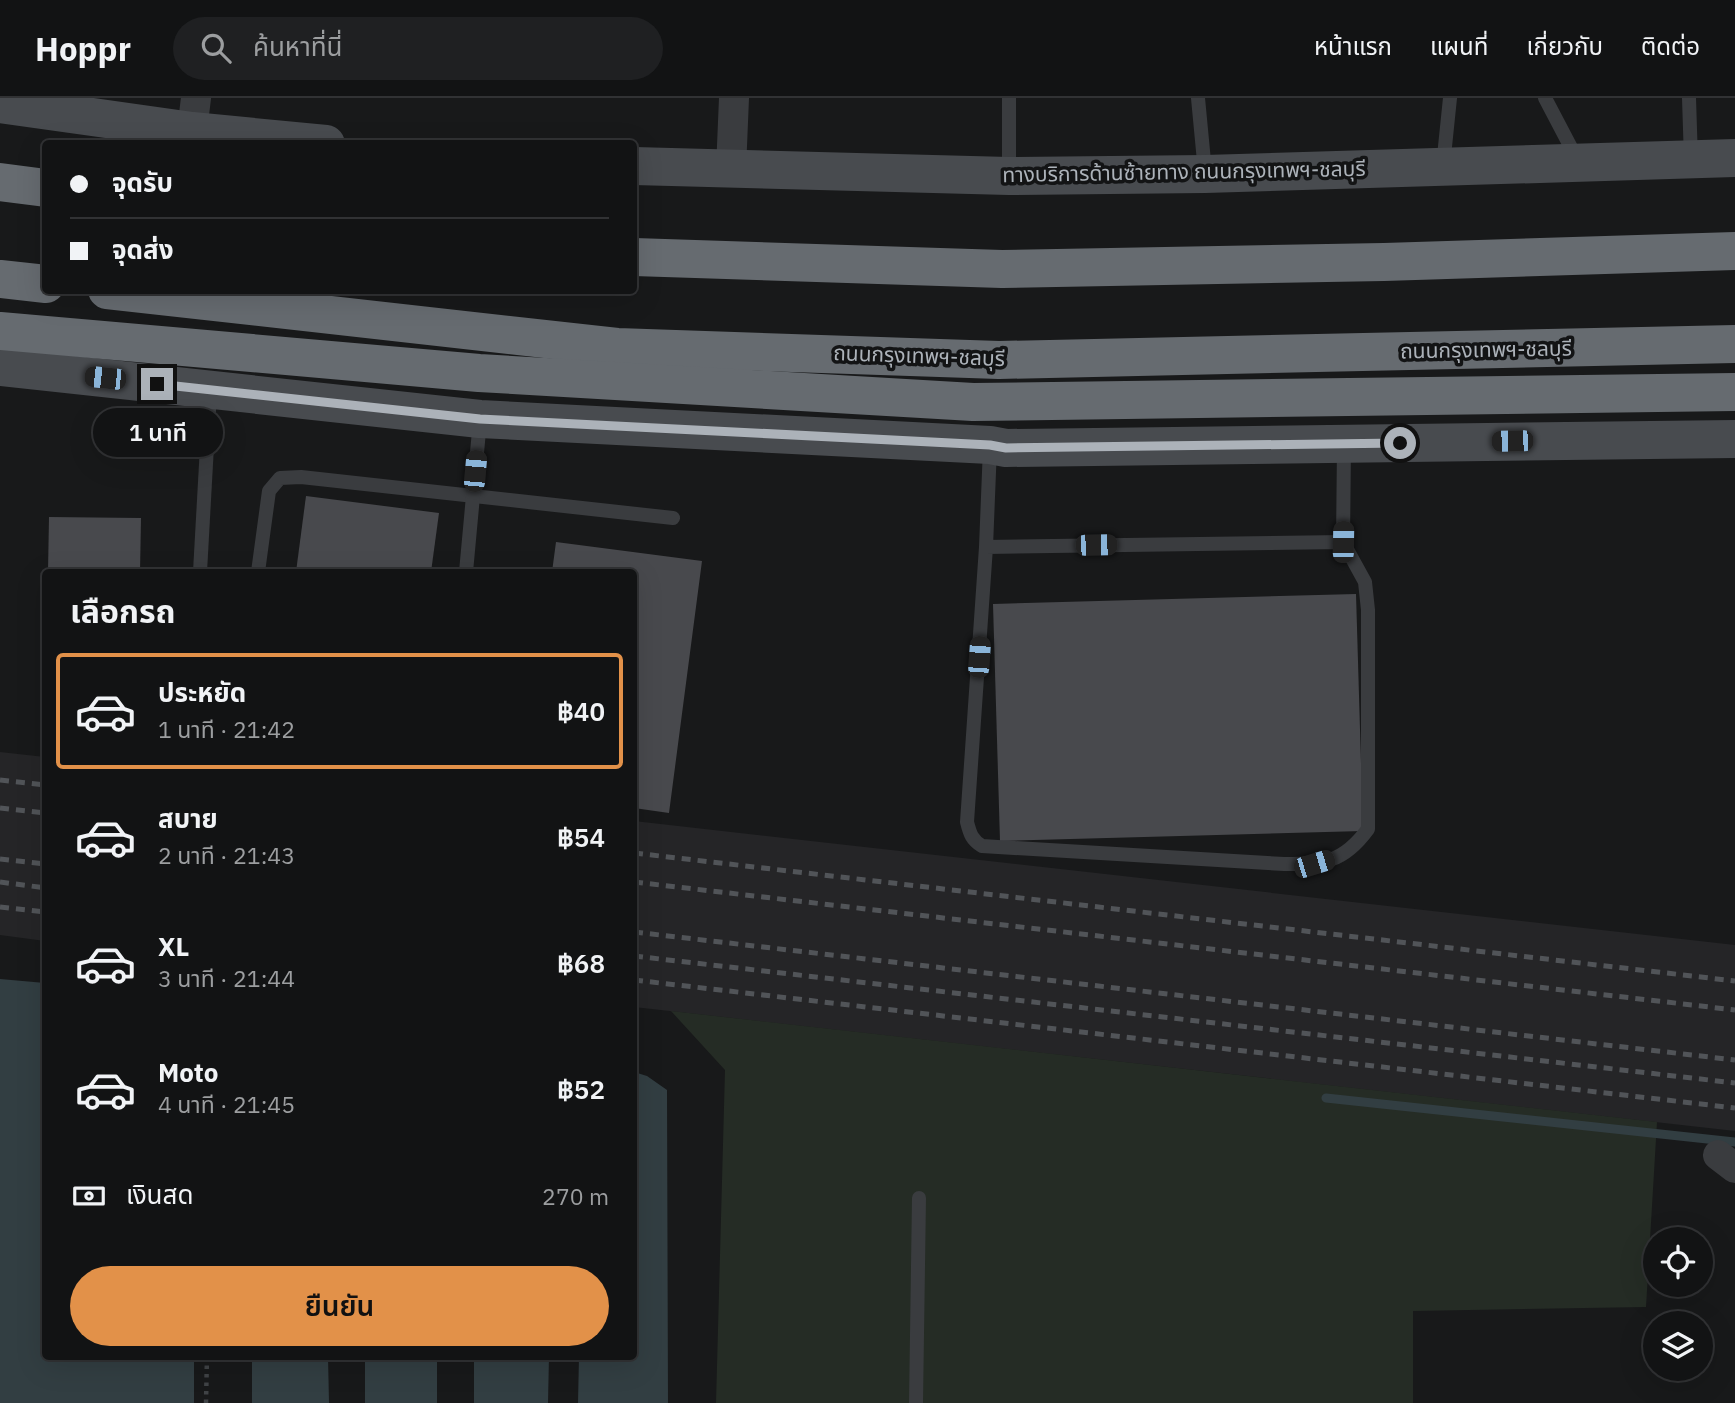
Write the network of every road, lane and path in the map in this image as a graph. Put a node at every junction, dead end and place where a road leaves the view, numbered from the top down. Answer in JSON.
{"nodes":[{"id":1,"x":734,"y":98,"type":"edge"},
{"id":2,"x":1009,"y":98,"type":"edge"},
{"id":3,"x":1198,"y":98,"type":"edge"},
{"id":4,"x":1450,"y":98,"type":"edge"},
{"id":5,"x":1545,"y":98,"type":"edge"},
{"id":6,"x":1689,"y":98,"type":"edge"},
{"id":7,"x":0,"y":104,"type":"edge"},
{"id":8,"x":195,"y":114,"type":"edge"},
{"id":9,"x":309,"y":140,"type":"edge"},
{"id":10,"x":1735,"y":158,"type":"edge"},
{"id":11,"x":1691,"y":160,"type":"junction"},
{"id":12,"x":1579,"y":163,"type":"junction"},
{"id":13,"x":637,"y":166,"type":"edge"},
{"id":14,"x":1443,"y":167,"type":"junction"},
{"id":15,"x":731,"y":170,"type":"junction"},
{"id":16,"x":1205,"y":174,"type":"junction"},
{"id":17,"x":1009,"y":176,"type":"junction"},
{"id":18,"x":0,"y":183,"type":"edge"},
{"id":19,"x":42,"y":188,"type":"edge"},
{"id":20,"x":1735,"y":251,"type":"edge"},
{"id":21,"x":637,"y":257,"type":"edge"},
{"id":22,"x":0,"y":279,"type":"edge"},
{"id":23,"x":42,"y":284,"type":"edge"},
{"id":24,"x":143,"y":294,"type":"edge"},
{"id":25,"x":0,"y":331,"type":"edge"},
{"id":26,"x":1735,"y":344,"type":"edge"},
{"id":27,"x":0,"y":367,"type":"edge"},
{"id":28,"x":210,"y":389,"type":"junction"},
{"id":29,"x":1735,"y":392,"type":"edge"},
{"id":30,"x":480,"y":419,"type":"junction"},
{"id":31,"x":1735,"y":439,"type":"edge"},
{"id":32,"x":1345,"y":443,"type":"junction"},
{"id":33,"x":990,"y":445,"type":"junction"},
{"id":34,"x":473,"y":498,"type":"junction"},
{"id":35,"x":673,"y":518,"type":"dead end"},
{"id":36,"x":1343,"y":542,"type":"junction"},
{"id":37,"x":986,"y":547,"type":"junction"},
{"id":38,"x":201,"y":569,"type":"edge"},
{"id":39,"x":258,"y":569,"type":"edge"},
{"id":40,"x":466,"y":569,"type":"edge"},
{"id":41,"x":919,"y":1198,"type":"dead end"},
{"id":42,"x":207,"y":1360,"type":"edge"},
{"id":43,"x":206,"y":1403,"type":"edge"},
{"id":44,"x":916,"y":1403,"type":"edge"}],
"edges":[{"from":1,"to":15,"type":"street"},
{"from":2,"to":17,"type":"lane"},
{"from":3,"to":16,"type":"lane"},
{"from":4,"to":14,"type":"lane"},
{"from":5,"to":12,"type":"lane"},
{"from":6,"to":11,"type":"lane"},
{"from":7,"to":8,"type":"main road"},
{"from":8,"to":9,"type":"main road"},
{"from":10,"to":11,"type":"main road","name":"ทางบริการด้านซ้ายทาง ถนนกรุงเทพฯ-ชลบุรี"},
{"from":11,"to":12,"type":"main road","name":"ทางบริการด้านซ้ายทาง ถนนกรุงเทพฯ-ชลบุรี"},
{"from":12,"to":14,"type":"main road","name":"ทางบริการด้านซ้ายทาง ถนนกรุงเทพฯ-ชลบุรี"},
{"from":13,"to":15,"type":"main road","name":"ทางบริการด้านซ้ายทาง ถนนกรุงเทพฯ-ชลบุรี"},
{"from":14,"to":16,"type":"main road","name":"ทางบริการด้านซ้ายทาง ถนนกรุงเทพฯ-ชลบุรี"},
{"from":15,"to":17,"type":"main road","name":"ทางบริการด้านซ้ายทาง ถนนกรุงเทพฯ-ชลบุรี"},
{"from":16,"to":17,"type":"main road","name":"ทางบริการด้านซ้ายทาง ถนนกรุงเทพฯ-ชลบุรี"},
{"from":18,"to":19,"type":"highway"},
{"from":20,"to":21,"type":"highway"},
{"from":22,"to":23,"type":"highway"},
{"from":24,"to":26,"type":"highway","name":"ถนนกรุงเทพฯ-ชลบุรี"},
{"from":25,"to":29,"type":"highway"},
{"from":27,"to":28,"type":"main road"},
{"from":28,"to":30,"type":"main road"},
{"from":28,"to":38,"type":"lane"},
{"from":30,"to":33,"type":"main road"},
{"from":30,"to":34,"type":"lane"},
{"from":31,"to":32,"type":"main road"},
{"from":32,"to":33,"type":"main road"},
{"from":32,"to":36,"type":"lane"},
{"from":33,"to":37,"type":"lane"},
{"from":34,"to":35,"type":"lane"},
{"from":34,"to":39,"type":"lane"},
{"from":34,"to":40,"type":"lane"},
{"from":36,"to":37,"type":"lane"},
{"from":36,"to":37,"type":"lane"},
{"from":41,"to":44,"type":"lane"},
{"from":42,"to":43,"type":"path"}]}
